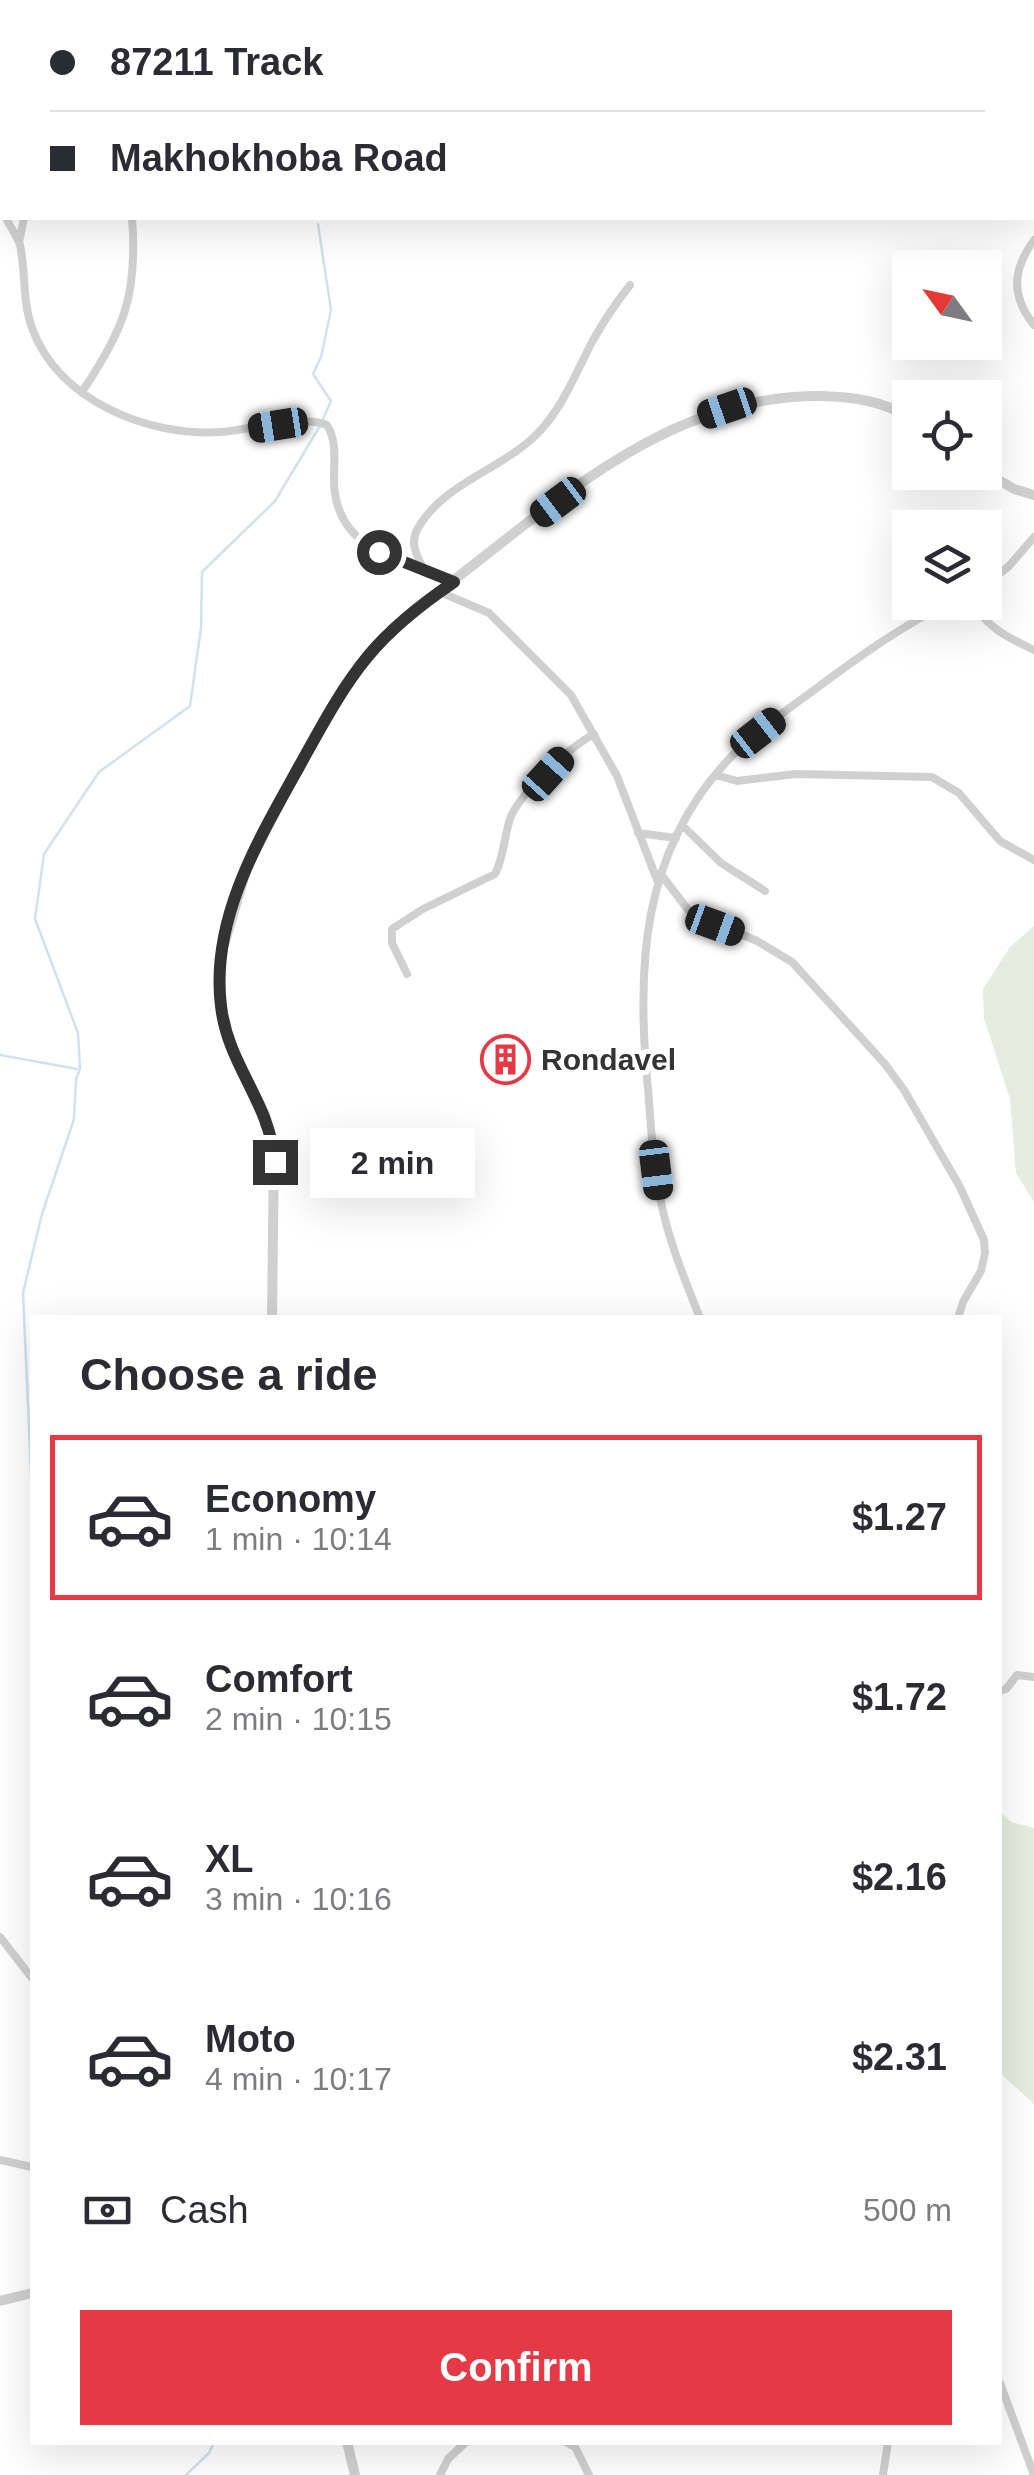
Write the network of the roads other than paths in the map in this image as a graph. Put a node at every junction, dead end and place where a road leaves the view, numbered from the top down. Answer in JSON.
{"nodes":[{"id":1,"x":7,"y":220,"type":"edge"},
{"id":2,"x":24,"y":220,"type":"edge"},
{"id":3,"x":132,"y":220,"type":"edge"},
{"id":4,"x":1034,"y":240,"type":"edge"},
{"id":5,"x":19,"y":242,"type":"junction"},
{"id":6,"x":630,"y":284,"type":"dead end"},
{"id":7,"x":1034,"y":325,"type":"edge"},
{"id":8,"x":82,"y":392,"type":"junction"},
{"id":9,"x":892,"y":410,"type":"edge"},
{"id":10,"x":1002,"y":482,"type":"edge"},
{"id":11,"x":1034,"y":494,"type":"edge"},
{"id":12,"x":1034,"y":537,"type":"edge"},
{"id":13,"x":424,"y":570,"type":"junction"},
{"id":14,"x":1002,"y":571,"type":"edge"},
{"id":15,"x":454,"y":582,"type":"junction"},
{"id":16,"x":440,"y":592,"type":"junction"},
{"id":17,"x":917,"y":620,"type":"edge"},
{"id":18,"x":986,"y":620,"type":"edge"},
{"id":19,"x":1034,"y":650,"type":"edge"},
{"id":20,"x":594,"y":734,"type":"junction"},
{"id":21,"x":716,"y":775,"type":"junction"},
{"id":22,"x":682,"y":825,"type":"junction"},
{"id":23,"x":638,"y":833,"type":"junction"},
{"id":24,"x":676,"y":838,"type":"junction"},
{"id":25,"x":1034,"y":860,"type":"edge"},
{"id":26,"x":658,"y":877,"type":"junction"},
{"id":27,"x":765,"y":891,"type":"dead end"},
{"id":28,"x":407,"y":974,"type":"dead end"},
{"id":29,"x":272,"y":1315,"type":"edge"},
{"id":30,"x":699,"y":1315,"type":"edge"},
{"id":31,"x":959,"y":1315,"type":"edge"},
{"id":32,"x":1034,"y":1677,"type":"edge"},
{"id":33,"x":1002,"y":1690,"type":"edge"},
{"id":34,"x":0,"y":1937,"type":"edge"},
{"id":35,"x":30,"y":1975,"type":"edge"},
{"id":36,"x":0,"y":2160,"type":"edge"},
{"id":37,"x":30,"y":2167,"type":"edge"},
{"id":38,"x":30,"y":2294,"type":"edge"},
{"id":39,"x":0,"y":2301,"type":"edge"},
{"id":40,"x":1002,"y":2388,"type":"edge"},
{"id":41,"x":348,"y":2445,"type":"edge"},
{"id":42,"x":463,"y":2445,"type":"edge"},
{"id":43,"x":577,"y":2445,"type":"edge"},
{"id":44,"x":888,"y":2445,"type":"edge"},
{"id":45,"x":1034,"y":2474,"type":"edge"},
{"id":46,"x":355,"y":2475,"type":"edge"},
{"id":47,"x":440,"y":2475,"type":"edge"},
{"id":48,"x":589,"y":2475,"type":"edge"},
{"id":49,"x":884,"y":2475,"type":"edge"}],
"edges":[{"from":1,"to":5,"type":"street"},
{"from":2,"to":5,"type":"street"},
{"from":3,"to":8,"type":"street"},
{"from":4,"to":7,"type":"street"},
{"from":5,"to":8,"type":"street"},
{"from":6,"to":13,"type":"street"},
{"from":8,"to":13,"type":"street"},
{"from":9,"to":15,"type":"street"},
{"from":10,"to":11,"type":"street"},
{"from":12,"to":14,"type":"street"},
{"from":13,"to":15,"type":"street"},
{"from":15,"to":16,"type":"street"},
{"from":16,"to":20,"type":"street"},
{"from":16,"to":29,"type":"street"},
{"from":17,"to":21,"type":"street"},
{"from":18,"to":19,"type":"street"},
{"from":20,"to":23,"type":"street"},
{"from":20,"to":28,"type":"street"},
{"from":21,"to":22,"type":"street"},
{"from":21,"to":25,"type":"street"},
{"from":22,"to":24,"type":"street"},
{"from":22,"to":27,"type":"street"},
{"from":23,"to":24,"type":"street"},
{"from":23,"to":26,"type":"street"},
{"from":24,"to":26,"type":"street"},
{"from":26,"to":30,"type":"street"},
{"from":26,"to":31,"type":"street"},
{"from":32,"to":33,"type":"street"},
{"from":34,"to":35,"type":"street"},
{"from":36,"to":37,"type":"street"},
{"from":38,"to":39,"type":"street"},
{"from":40,"to":45,"type":"street"},
{"from":41,"to":46,"type":"street"},
{"from":42,"to":47,"type":"street"},
{"from":43,"to":48,"type":"street"},
{"from":44,"to":49,"type":"street"}]}
